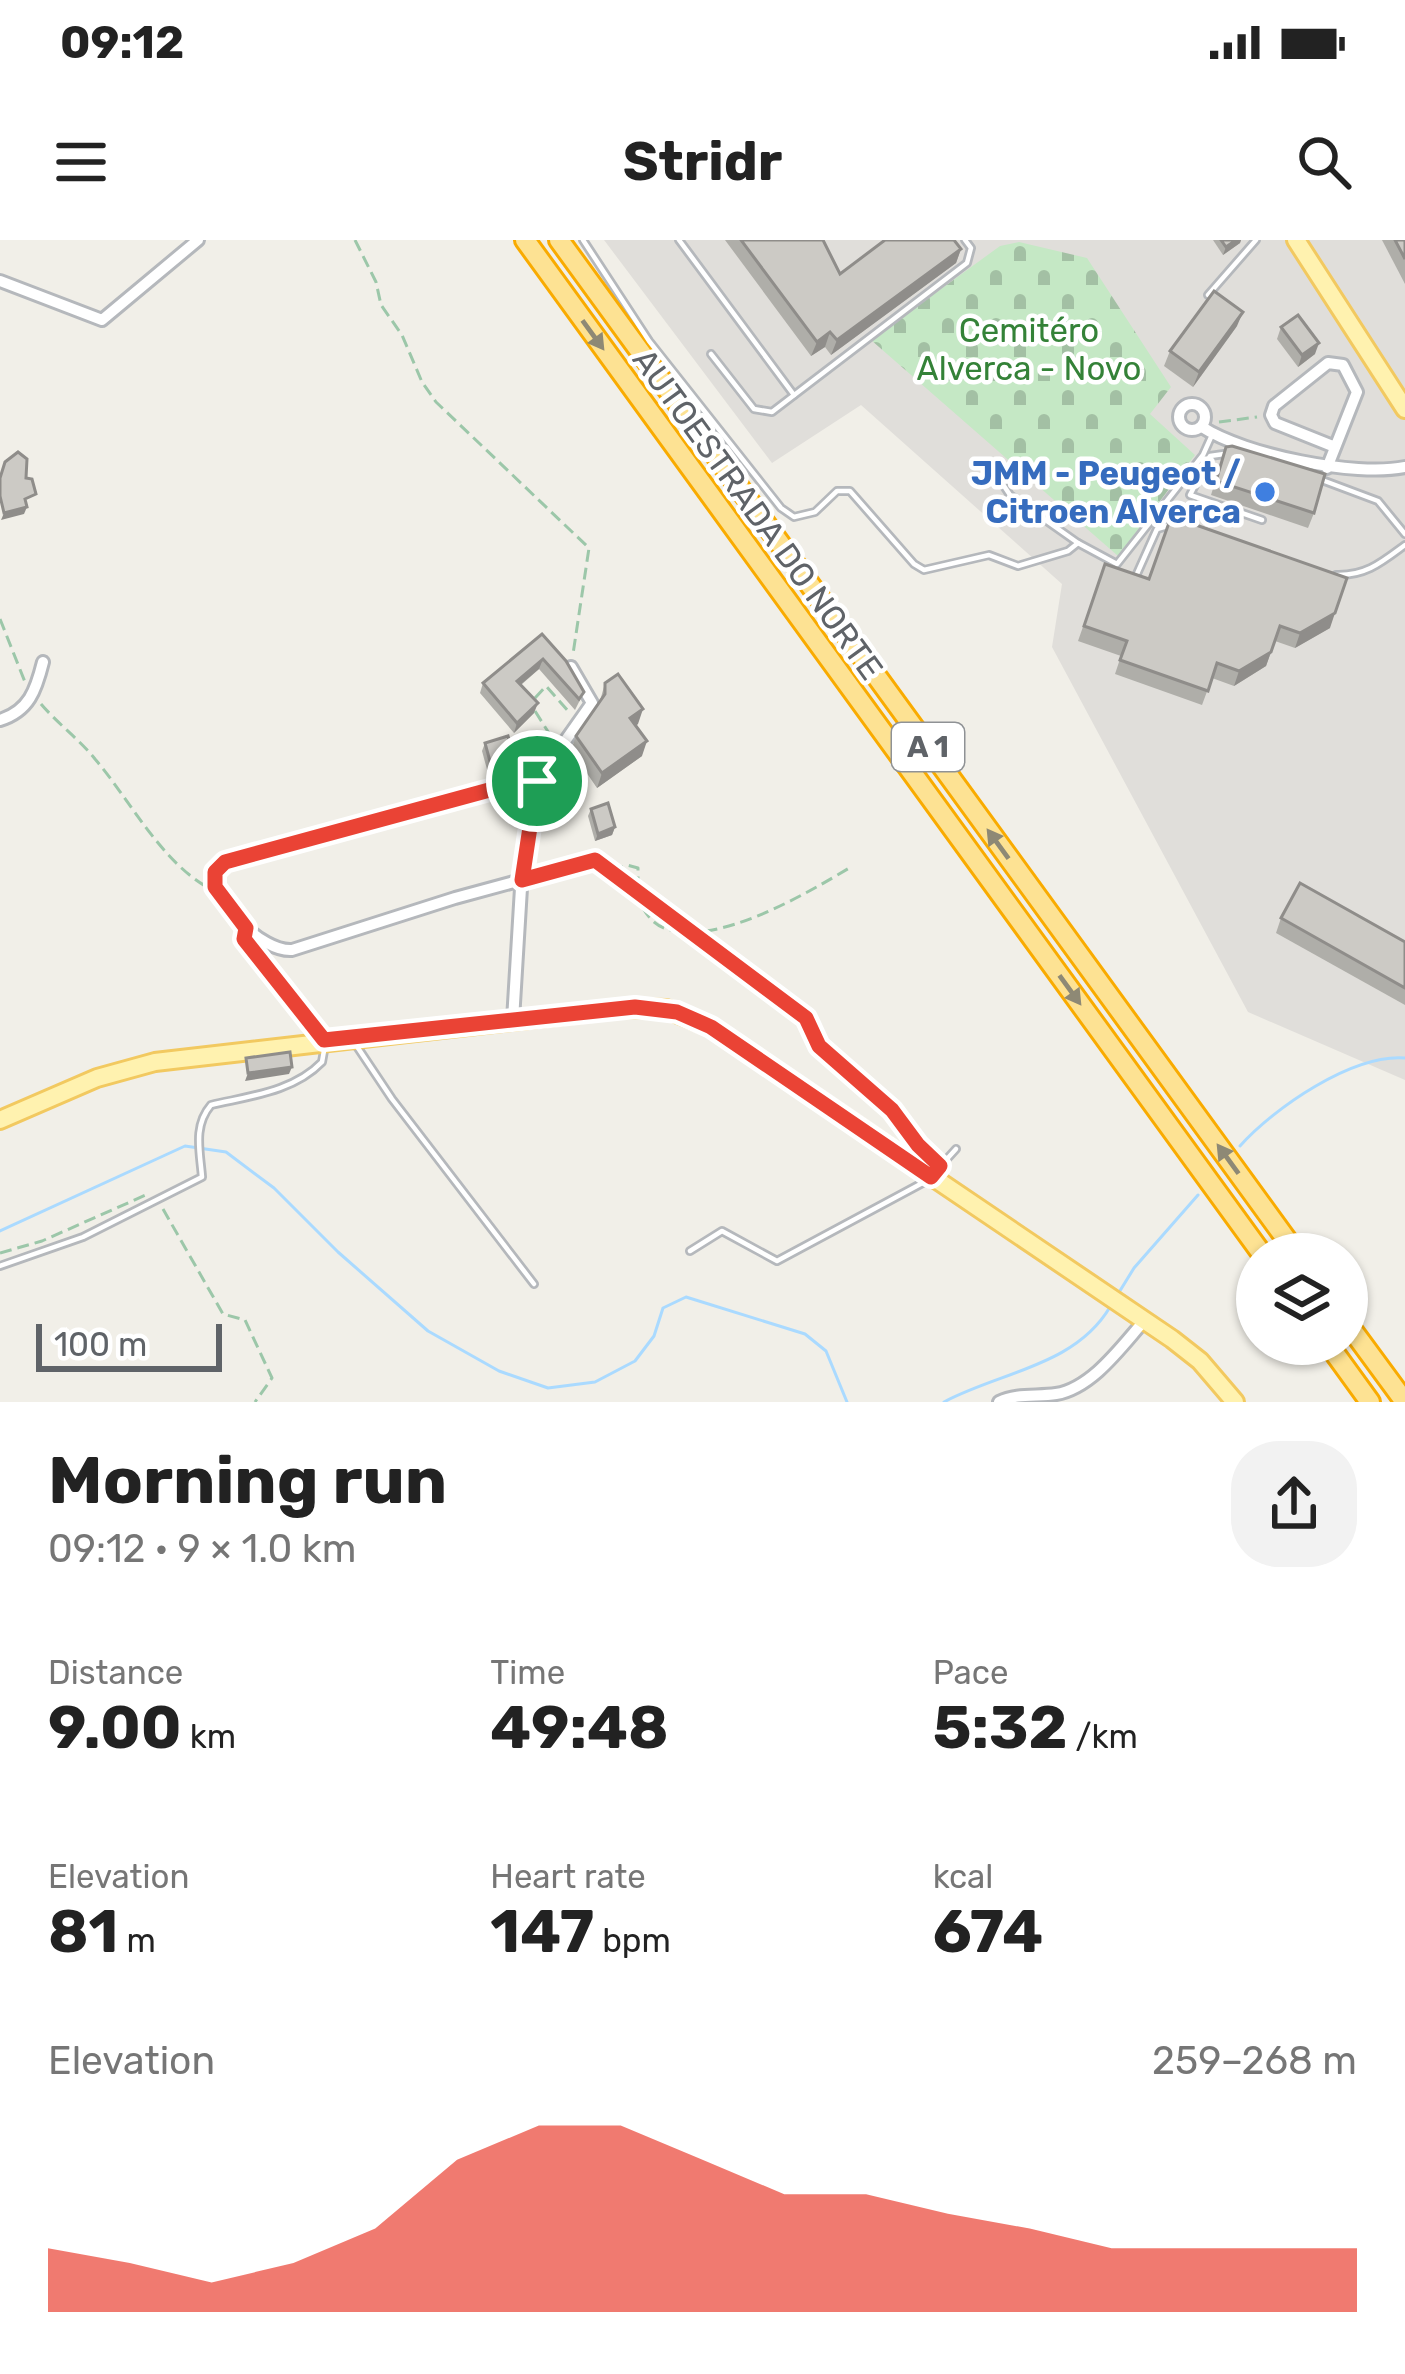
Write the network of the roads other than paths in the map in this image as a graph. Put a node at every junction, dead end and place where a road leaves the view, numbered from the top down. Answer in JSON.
{"nodes":[{"id":1,"x":198,"y":240,"type":"edge"},
{"id":2,"x":525,"y":240,"type":"edge"},
{"id":3,"x":559,"y":240,"type":"edge"},
{"id":4,"x":584,"y":240,"type":"edge"},
{"id":5,"x":679,"y":240,"type":"edge"},
{"id":6,"x":965,"y":240,"type":"edge"},
{"id":7,"x":1256,"y":240,"type":"edge"},
{"id":8,"x":1296,"y":240,"type":"edge"},
{"id":9,"x":0,"y":281,"type":"edge"},
{"id":10,"x":1208,"y":296,"type":"edge"},
{"id":11,"x":712,"y":354,"type":"dead end"},
{"id":12,"x":794,"y":395,"type":"junction"},
{"id":13,"x":1403,"y":402,"type":"edge"},
{"id":14,"x":1208,"y":430,"type":"joint"},
{"id":15,"x":1335,"y":447,"type":"junction"},
{"id":16,"x":1227,"y":454,"type":"edge"},
{"id":17,"x":1327,"y":467,"type":"junction"},
{"id":18,"x":1405,"y":467,"type":"edge"},
{"id":19,"x":992,"y":468,"type":"dead end"},
{"id":20,"x":1310,"y":477,"type":"edge"},
{"id":21,"x":1262,"y":520,"type":"dead end"},
{"id":22,"x":1181,"y":524,"type":"edge"},
{"id":23,"x":1405,"y":534,"type":"edge"},
{"id":24,"x":1078,"y":543,"type":"junction"},
{"id":25,"x":1405,"y":545,"type":"edge"},
{"id":26,"x":1333,"y":575,"type":"edge"},
{"id":27,"x":1136,"y":578,"type":"edge"},
{"id":28,"x":43,"y":662,"type":"dead end"},
{"id":29,"x":571,"y":667,"type":"edge"},
{"id":30,"x":0,"y":720,"type":"edge"},
{"id":31,"x":537,"y":781,"type":"junction"},
{"id":32,"x":595,"y":860,"type":"road end"},
{"id":33,"x":522,"y":880,"type":"junction"},
{"id":34,"x":512,"y":1020,"type":"junction"},
{"id":35,"x":351,"y":1037,"type":"junction"},
{"id":36,"x":324,"y":1040,"type":"junction"},
{"id":37,"x":0,"y":1120,"type":"edge"},
{"id":38,"x":956,"y":1149,"type":"dead end"},
{"id":39,"x":935,"y":1172,"type":"junction"},
{"id":40,"x":1247,"y":1233,"type":"edge"},
{"id":41,"x":1282,"y":1233,"type":"edge"},
{"id":42,"x":689,"y":1251,"type":"dead end"},
{"id":43,"x":0,"y":1266,"type":"edge"},
{"id":44,"x":534,"y":1284,"type":"dead end"},
{"id":45,"x":1144,"y":1321,"type":"junction"},
{"id":46,"x":1368,"y":1352,"type":"edge"},
{"id":47,"x":1343,"y":1365,"type":"edge"},
{"id":48,"x":999,"y":1402,"type":"edge"},
{"id":49,"x":1234,"y":1402,"type":"edge"},
{"id":50,"x":1370,"y":1402,"type":"edge"},
{"id":51,"x":1405,"y":1402,"type":"edge"}],
"edges":[{"from":1,"to":9,"type":"street"},
{"from":2,"to":40,"type":"highway","name":"AUTOESTRADA DO NORTE","number":"A 1","one_way":true},
{"from":41,"to":3,"type":"highway","name":"AUTOESTRADA DO NORTE","number":"A 1","one_way":true},
{"from":4,"to":24,"type":"lane"},
{"from":5,"to":12,"type":"lane"},
{"from":6,"to":12,"type":"lane"},
{"from":7,"to":10,"type":"lane"},
{"from":8,"to":13,"type":"main road"},
{"from":11,"to":12,"type":"lane"},
{"from":14,"to":17,"type":"street"},
{"from":14,"to":24,"type":"lane"},
{"from":15,"to":15,"type":"street"},
{"from":15,"to":17,"type":"street"},
{"from":16,"to":21,"type":"lane"},
{"from":17,"to":18,"type":"street"},
{"from":19,"to":24,"type":"lane"},
{"from":20,"to":23,"type":"lane"},
{"from":22,"to":27,"type":"lane"},
{"from":25,"to":26,"type":"lane"},
{"from":28,"to":30,"type":"street"},
{"from":29,"to":31,"type":"street"},
{"from":31,"to":33,"type":"street"},
{"from":31,"to":33,"type":"street"},
{"from":32,"to":33,"type":"street"},
{"from":33,"to":34,"type":"street"},
{"from":34,"to":35,"type":"main road"},
{"from":34,"to":39,"type":"main road"},
{"from":35,"to":36,"type":"main road"},
{"from":35,"to":44,"type":"lane"},
{"from":36,"to":37,"type":"main road"},
{"from":36,"to":43,"type":"lane"},
{"from":38,"to":39,"type":"lane"},
{"from":39,"to":42,"type":"lane"},
{"from":39,"to":45,"type":"main road"},
{"from":45,"to":48,"type":"street"},
{"from":45,"to":49,"type":"main road"},
{"from":46,"to":51,"type":"highway"},
{"from":47,"to":50,"type":"highway"}]}
